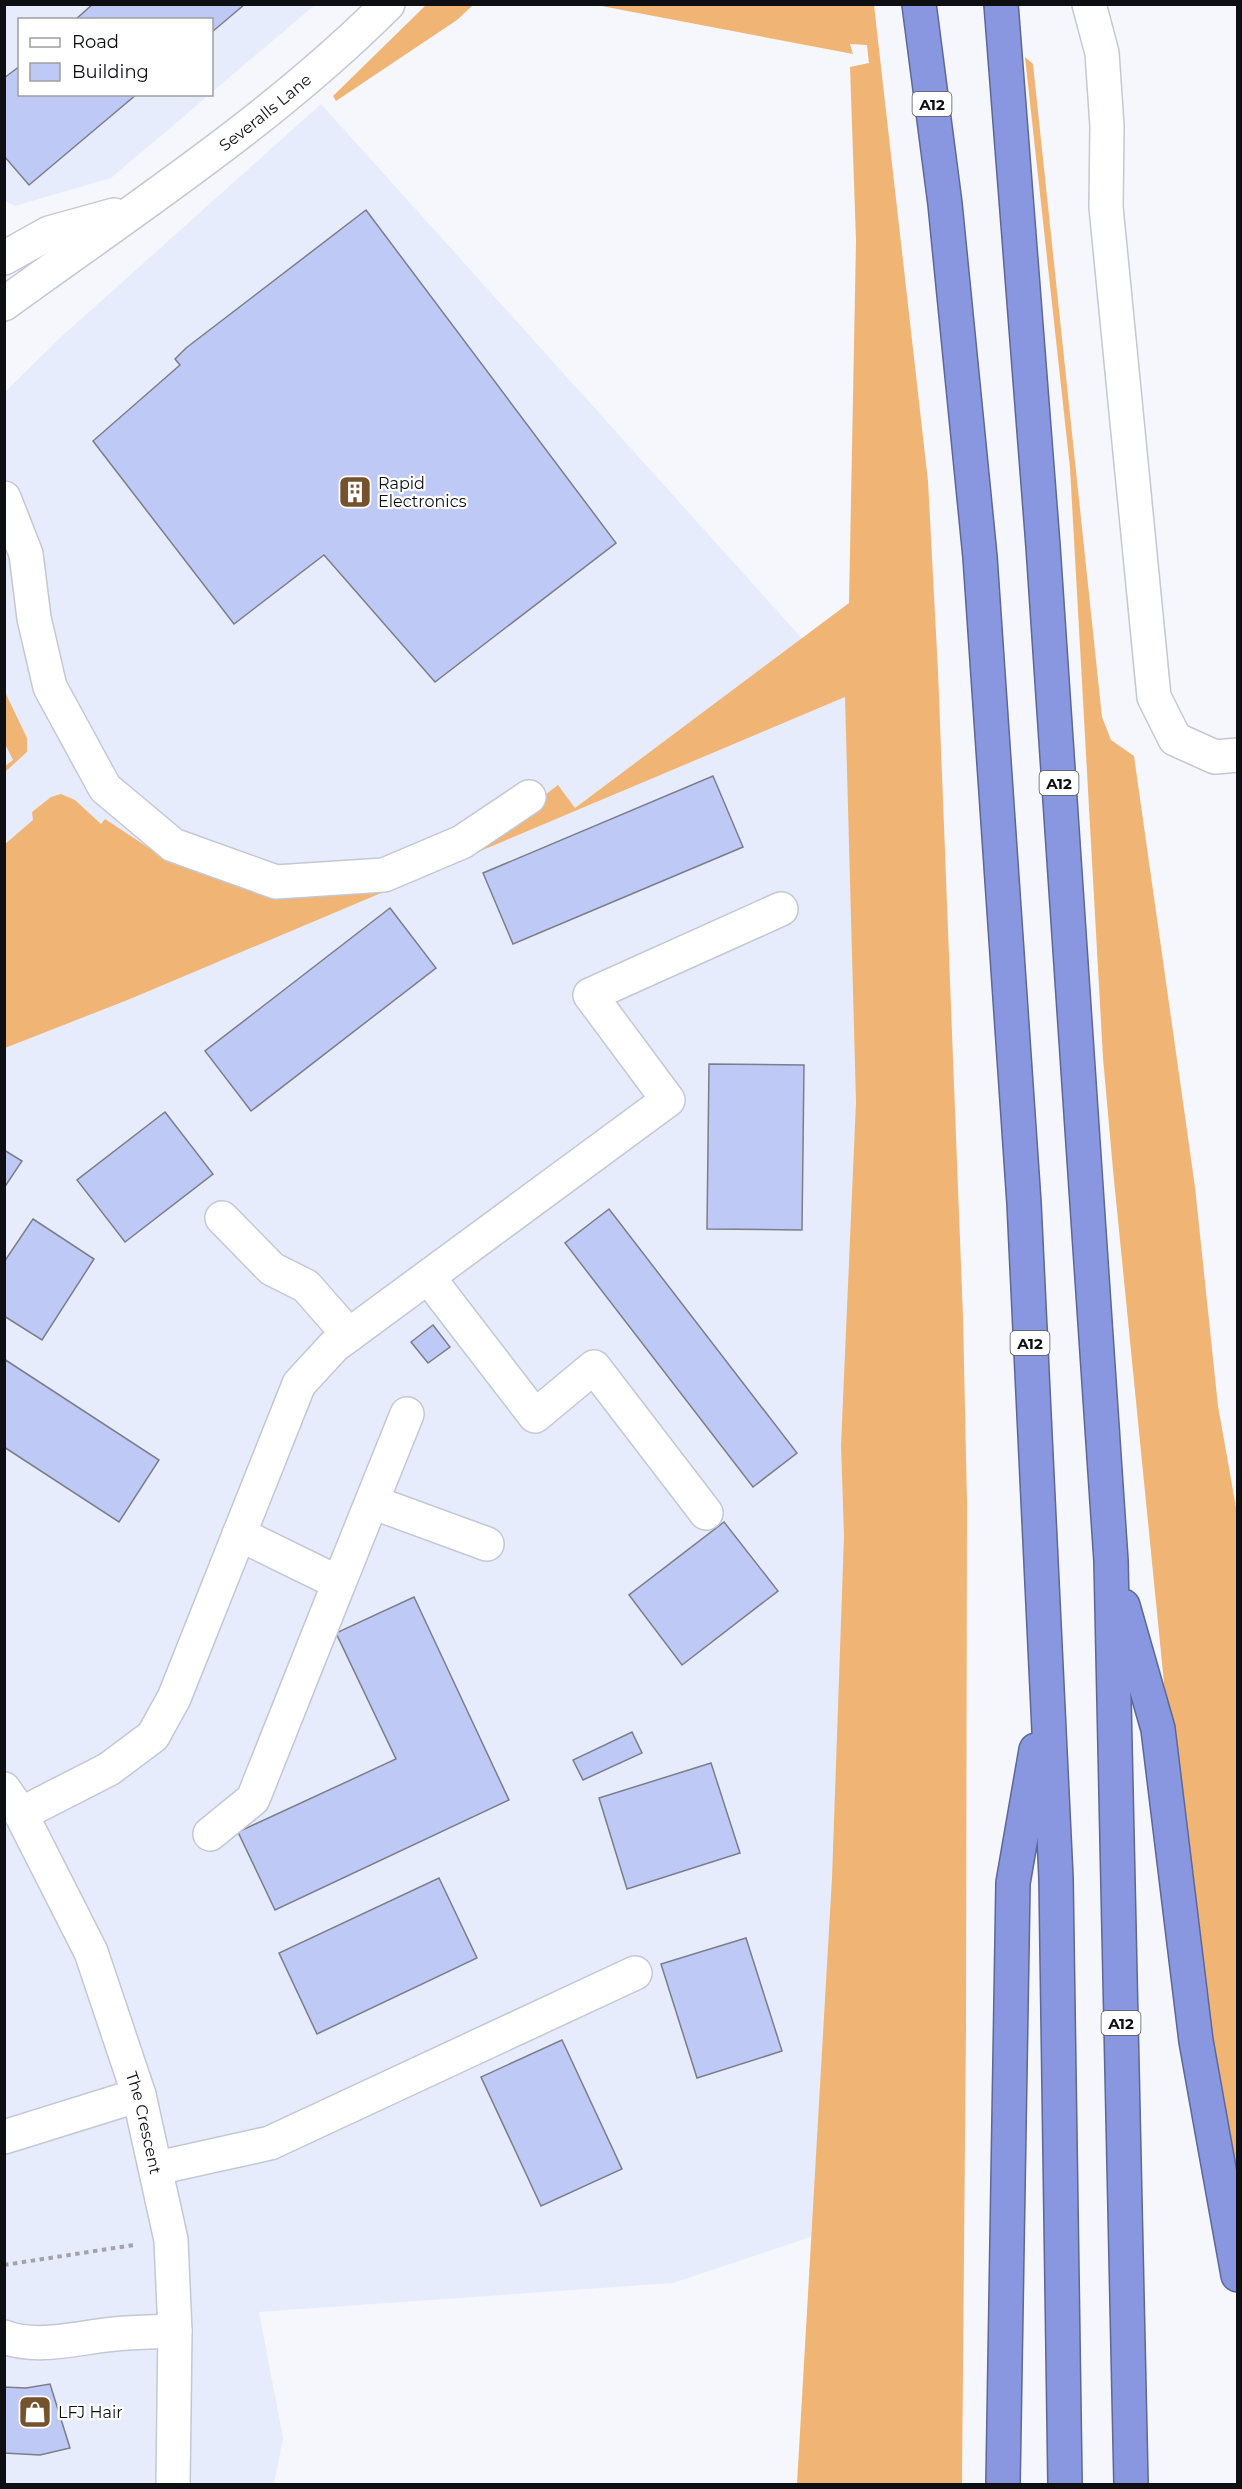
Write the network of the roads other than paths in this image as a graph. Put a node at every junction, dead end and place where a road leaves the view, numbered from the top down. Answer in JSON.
{"nodes":[{"id":1,"x":388,"y":4,"type":"edge"},
{"id":2,"x":919,"y":4,"type":"edge"},
{"id":3,"x":1001,"y":4,"type":"edge"},
{"id":4,"x":1089,"y":4,"type":"edge"},
{"id":5,"x":134,"y":210,"type":"junction"},
{"id":6,"x":4,"y":258,"type":"edge"},
{"id":7,"x":4,"y":303,"type":"edge"},
{"id":8,"x":4,"y":498,"type":"edge"},
{"id":9,"x":1238,"y":755,"type":"edge"},
{"id":10,"x":529,"y":797,"type":"dead end"},
{"id":11,"x":781,"y":909,"type":"dead end"},
{"id":12,"x":222,"y":1218,"type":"dead end"},
{"id":13,"x":428,"y":1277,"type":"junction"},
{"id":14,"x":349,"y":1335,"type":"junction"},
{"id":15,"x":407,"y":1414,"type":"dead end"},
{"id":16,"x":372,"y":1502,"type":"junction"},
{"id":17,"x":706,"y":1513,"type":"dead end"},
{"id":18,"x":239,"y":1534,"type":"junction"},
{"id":19,"x":487,"y":1544,"type":"dead end"},
{"id":20,"x":1111,"y":1561,"type":"junction"},
{"id":21,"x":339,"y":1583,"type":"junction"},
{"id":22,"x":1046,"y":1689,"type":"junction"},
{"id":23,"x":13,"y":1802,"type":"edge"},
{"id":24,"x":210,"y":1834,"type":"dead end"},
{"id":25,"x":635,"y":1973,"type":"dead end"},
{"id":26,"x":139,"y":2095,"type":"junction"},
{"id":27,"x":5,"y":2135,"type":"edge"},
{"id":28,"x":157,"y":2168,"type":"junction"},
{"id":29,"x":1238,"y":2274,"type":"edge"},
{"id":30,"x":175,"y":2331,"type":"junction"},
{"id":31,"x":4,"y":2337,"type":"edge"},
{"id":32,"x":174,"y":2484,"type":"edge"},
{"id":33,"x":1003,"y":2484,"type":"edge"},
{"id":34,"x":1065,"y":2484,"type":"edge"},
{"id":35,"x":1131,"y":2484,"type":"edge"}],
"edges":[{"from":1,"to":5,"type":"street","name":"Severalls Lane"},
{"from":2,"to":22,"type":"highway","number":"A12"},
{"from":3,"to":20,"type":"highway","number":"A12"},
{"from":4,"to":9,"type":"street"},
{"from":5,"to":6,"type":"street","name":"Severalls Lane"},
{"from":5,"to":7,"type":"street","name":"Severalls Lane"},
{"from":8,"to":10,"type":"street"},
{"from":11,"to":13,"type":"street"},
{"from":12,"to":14,"type":"street"},
{"from":13,"to":14,"type":"street"},
{"from":13,"to":17,"type":"street"},
{"from":14,"to":18,"type":"street"},
{"from":15,"to":16,"type":"street"},
{"from":16,"to":19,"type":"street"},
{"from":16,"to":21,"type":"street"},
{"from":18,"to":21,"type":"street"},
{"from":18,"to":23,"type":"street"},
{"from":20,"to":29,"type":"highway","number":"A12"},
{"from":20,"to":35,"type":"highway","number":"A12"},
{"from":21,"to":24,"type":"street"},
{"from":22,"to":33,"type":"highway","number":"A12"},
{"from":22,"to":34,"type":"highway","number":"A12"},
{"from":23,"to":26,"type":"street","name":"The Crescent"},
{"from":25,"to":28,"type":"street"},
{"from":26,"to":27,"type":"street"},
{"from":26,"to":28,"type":"street","name":"The Crescent"},
{"from":28,"to":30,"type":"street","name":"The Crescent"},
{"from":30,"to":31,"type":"street"},
{"from":30,"to":32,"type":"street","name":"The Crescent"}]}
